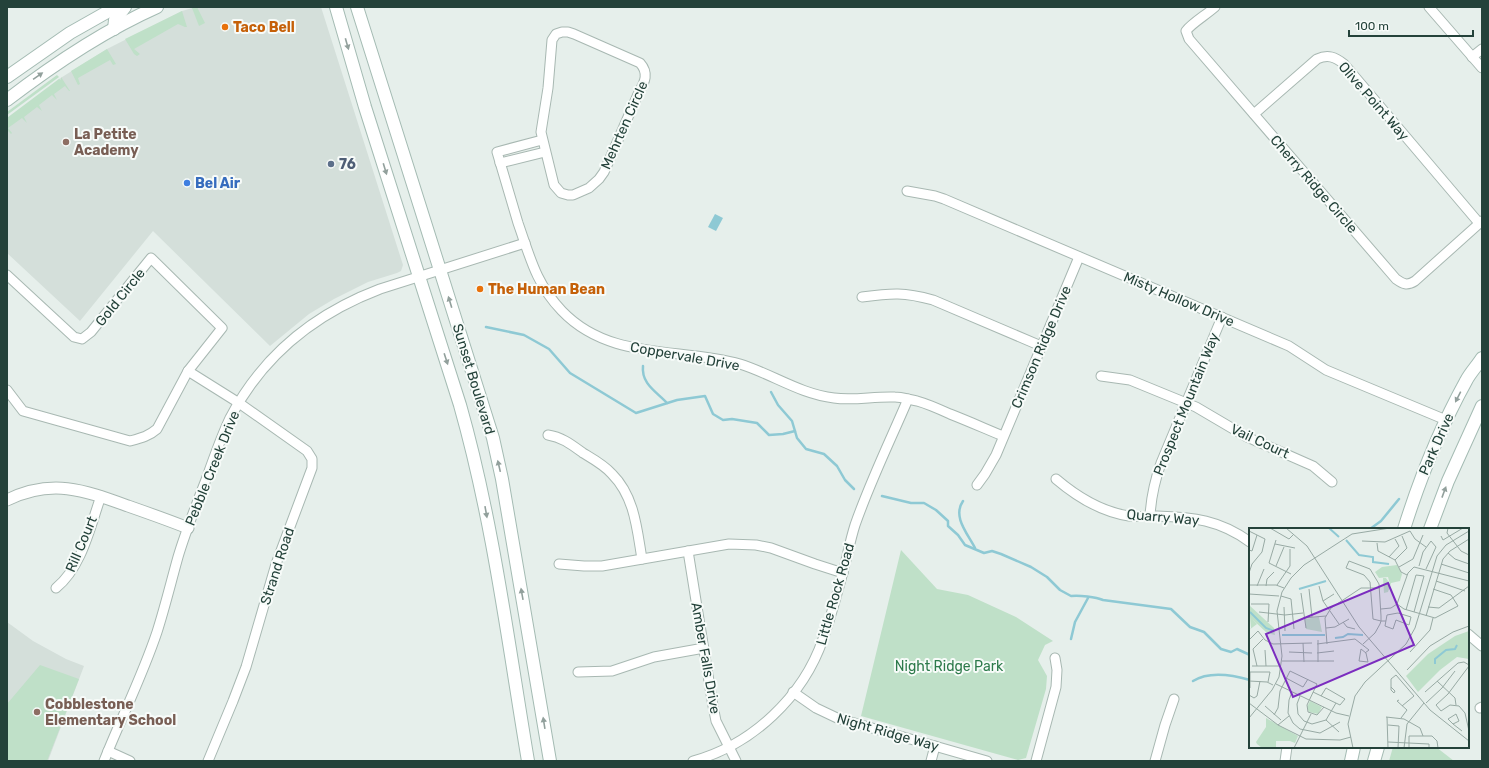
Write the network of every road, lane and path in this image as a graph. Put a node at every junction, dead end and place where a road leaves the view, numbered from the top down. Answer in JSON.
{"nodes":[{"id":1,"x":116,"y":7,"type":"edge"},
{"id":2,"x":125,"y":7,"type":"edge"},
{"id":3,"x":157,"y":7,"type":"edge"},
{"id":4,"x":336,"y":7,"type":"edge"},
{"id":5,"x":357,"y":7,"type":"edge"},
{"id":6,"x":1215,"y":7,"type":"edge"},
{"id":7,"x":1429,"y":7,"type":"edge"},
{"id":8,"x":109,"y":31,"type":"junction"},
{"id":9,"x":70,"y":33,"type":"junction"},
{"id":10,"x":1482,"y":49,"type":"edge"},
{"id":11,"x":1472,"y":57,"type":"junction"},
{"id":12,"x":1482,"y":68,"type":"edge"},
{"id":13,"x":7,"y":77,"type":"edge"},
{"id":14,"x":7,"y":100,"type":"edge"},
{"id":15,"x":1254,"y":114,"type":"junction"},
{"id":16,"x":542,"y":140,"type":"junction"},
{"id":17,"x":517,"y":147,"type":"junction"},
{"id":18,"x":545,"y":152,"type":"junction"},
{"id":19,"x":520,"y":158,"type":"junction"},
{"id":20,"x":500,"y":163,"type":"junction"},
{"id":21,"x":907,"y":191,"type":"dead end"},
{"id":22,"x":1481,"y":222,"type":"edge"},
{"id":23,"x":525,"y":243,"type":"junction"},
{"id":24,"x":1078,"y":257,"type":"junction"},
{"id":25,"x":440,"y":270,"type":"junction"},
{"id":26,"x":7,"y":275,"type":"edge"},
{"id":27,"x":419,"y":277,"type":"junction"},
{"id":28,"x":862,"y":297,"type":"dead end"},
{"id":29,"x":1222,"y":317,"type":"junction"},
{"id":30,"x":1041,"y":346,"type":"junction"},
{"id":31,"x":1480,"y":361,"type":"edge"},
{"id":32,"x":188,"y":371,"type":"junction"},
{"id":33,"x":1101,"y":376,"type":"dead end"},
{"id":34,"x":7,"y":390,"type":"edge"},
{"id":35,"x":908,"y":399,"type":"junction"},
{"id":36,"x":239,"y":403,"type":"junction"},
{"id":37,"x":1185,"y":403,"type":"junction"},
{"id":38,"x":1482,"y":406,"type":"edge"},
{"id":39,"x":1446,"y":420,"type":"junction"},
{"id":40,"x":548,"y":435,"type":"dead end"},
{"id":41,"x":1003,"y":436,"type":"junction"},
{"id":42,"x":1056,"y":479,"type":"dead end"},
{"id":43,"x":1332,"y":482,"type":"dead end"},
{"id":44,"x":977,"y":484,"type":"dead end"},
{"id":45,"x":101,"y":496,"type":"junction"},
{"id":46,"x":7,"y":500,"type":"edge"},
{"id":47,"x":1150,"y":516,"type":"junction"},
{"id":48,"x":188,"y":528,"type":"junction"},
{"id":49,"x":1404,"y":528,"type":"edge"},
{"id":50,"x":1430,"y":528,"type":"edge"},
{"id":51,"x":1249,"y":541,"type":"edge"},
{"id":52,"x":688,"y":551,"type":"junction"},
{"id":53,"x":642,"y":559,"type":"junction"},
{"id":54,"x":559,"y":564,"type":"dead end"},
{"id":55,"x":843,"y":573,"type":"junction"},
{"id":56,"x":56,"y":588,"type":"dead end"},
{"id":57,"x":1469,"y":635,"type":"edge"},
{"id":58,"x":1482,"y":646,"type":"edge"},
{"id":59,"x":704,"y":648,"type":"junction"},
{"id":60,"x":1055,"y":658,"type":"dead end"},
{"id":61,"x":578,"y":672,"type":"dead end"},
{"id":62,"x":793,"y":692,"type":"junction"},
{"id":63,"x":1174,"y":699,"type":"dead end"},
{"id":64,"x":935,"y":746,"type":"junction"},
{"id":65,"x":728,"y":747,"type":"junction"},
{"id":66,"x":1288,"y":748,"type":"edge"},
{"id":67,"x":1354,"y":748,"type":"edge"},
{"id":68,"x":1378,"y":748,"type":"edge"},
{"id":69,"x":108,"y":751,"type":"junction"},
{"id":70,"x":104,"y":761,"type":"edge"},
{"id":71,"x":130,"y":761,"type":"edge"},
{"id":72,"x":208,"y":761,"type":"edge"},
{"id":73,"x":528,"y":761,"type":"edge"},
{"id":74,"x":550,"y":761,"type":"edge"},
{"id":75,"x":693,"y":761,"type":"edge"},
{"id":76,"x":736,"y":761,"type":"edge"},
{"id":77,"x":931,"y":761,"type":"edge"},
{"id":78,"x":987,"y":761,"type":"edge"},
{"id":79,"x":1036,"y":761,"type":"edge"},
{"id":80,"x":1155,"y":761,"type":"edge"},
{"id":81,"x":1285,"y":761,"type":"edge"},
{"id":82,"x":1350,"y":761,"type":"edge"},
{"id":83,"x":1374,"y":761,"type":"edge"}],
"edges":[{"from":1,"to":9,"type":"main road"},
{"from":2,"to":8,"type":"main road"},
{"from":3,"to":8,"type":"main road"},
{"from":4,"to":27,"type":"main road","name":"Sunset Boulevard","one_way":true},
{"from":5,"to":25,"type":"main road","name":"Sunset Boulevard"},
{"from":6,"to":15,"type":"street","name":"Cherry Ridge Circle"},
{"from":7,"to":11,"type":"street"},
{"from":8,"to":9,"type":"main road"},
{"from":14,"to":8,"type":"main road","one_way":true},
{"from":9,"to":13,"type":"main road"},
{"from":10,"to":11,"type":"street"},
{"from":11,"to":12,"type":"street"},
{"from":15,"to":22,"type":"street","name":"Olive Point Way"},
{"from":15,"to":22,"type":"street","name":"Cherry Ridge Circle"},
{"from":16,"to":17,"type":"street"},
{"from":16,"to":18,"type":"street","name":"Mehrten Circle"},
{"from":16,"to":18,"type":"street","name":"Mehrten Circle"},
{"from":17,"to":19,"type":"street"},
{"from":17,"to":20,"type":"street","name":"Coppervale Drive"},
{"from":18,"to":19,"type":"street"},
{"from":19,"to":20,"type":"street"},
{"from":20,"to":23,"type":"street","name":"Coppervale Drive"},
{"from":21,"to":24,"type":"street","name":"Misty Hollow Drive"},
{"from":23,"to":25,"type":"street","name":"Pebble Creek Drive"},
{"from":23,"to":35,"type":"street","name":"Coppervale Drive"},
{"from":24,"to":29,"type":"street","name":"Misty Hollow Drive"},
{"from":24,"to":30,"type":"street","name":"Crimson Ridge Drive"},
{"from":25,"to":27,"type":"street","name":"Pebble Creek Drive"},
{"from":74,"to":25,"type":"main road","name":"Sunset Boulevard","one_way":true},
{"from":26,"to":32,"type":"street","name":"Gold Circle"},
{"from":27,"to":36,"type":"street","name":"Pebble Creek Drive"},
{"from":27,"to":73,"type":"main road","name":"Sunset Boulevard","one_way":true},
{"from":28,"to":30,"type":"street"},
{"from":29,"to":37,"type":"street","name":"Prospect Mountain Way"},
{"from":29,"to":39,"type":"street","name":"Misty Hollow Drive"},
{"from":30,"to":41,"type":"street","name":"Crimson Ridge Drive"},
{"from":31,"to":39,"type":"main road","name":"Park Drive","one_way":true},
{"from":32,"to":34,"type":"street","name":"Gold Circle"},
{"from":32,"to":36,"type":"street"},
{"from":33,"to":37,"type":"street","name":"Vail Court"},
{"from":35,"to":41,"type":"street","name":"Coppervale Drive"},
{"from":35,"to":55,"type":"street","name":"Little Rock Road"},
{"from":36,"to":48,"type":"street","name":"Pebble Creek Drive"},
{"from":36,"to":72,"type":"street","name":"Strand Road"},
{"from":37,"to":43,"type":"street","name":"Vail Court"},
{"from":37,"to":47,"type":"street","name":"Prospect Mountain Way"},
{"from":50,"to":38,"type":"main road","name":"Park Drive","one_way":true},
{"from":39,"to":49,"type":"main road","name":"Park Drive"},
{"from":40,"to":53,"type":"street"},
{"from":41,"to":44,"type":"street","name":"Crimson Ridge Drive"},
{"from":42,"to":47,"type":"street","name":"Quarry Way"},
{"from":45,"to":46,"type":"street"},
{"from":45,"to":48,"type":"street"},
{"from":45,"to":56,"type":"street","name":"Rill Court"},
{"from":47,"to":51,"type":"street","name":"Quarry Way"},
{"from":48,"to":69,"type":"street","name":"Pebble Creek Drive"},
{"from":52,"to":53,"type":"street"},
{"from":52,"to":55,"type":"street"},
{"from":52,"to":59,"type":"street","name":"Amber Falls Drive"},
{"from":53,"to":54,"type":"street"},
{"from":55,"to":62,"type":"street","name":"Little Rock Road"},
{"from":57,"to":58,"type":"street"},
{"from":59,"to":61,"type":"street"},
{"from":59,"to":65,"type":"street","name":"Amber Falls Drive"},
{"from":60,"to":79,"type":"street"},
{"from":62,"to":64,"type":"street","name":"Night Ridge Way"},
{"from":62,"to":65,"type":"street","name":"Little Rock Road"},
{"from":63,"to":80,"type":"street"},
{"from":64,"to":77,"type":"street"},
{"from":64,"to":78,"type":"street","name":"Night Ridge Way"},
{"from":65,"to":75,"type":"street","name":"Little Rock Road"},
{"from":65,"to":76,"type":"street","name":"Amber Falls Drive"},
{"from":66,"to":81,"type":"street"},
{"from":67,"to":82,"type":"main road"},
{"from":68,"to":83,"type":"main road"},
{"from":69,"to":70,"type":"street","name":"Pebble Creek Drive"},
{"from":69,"to":71,"type":"street"}]}
